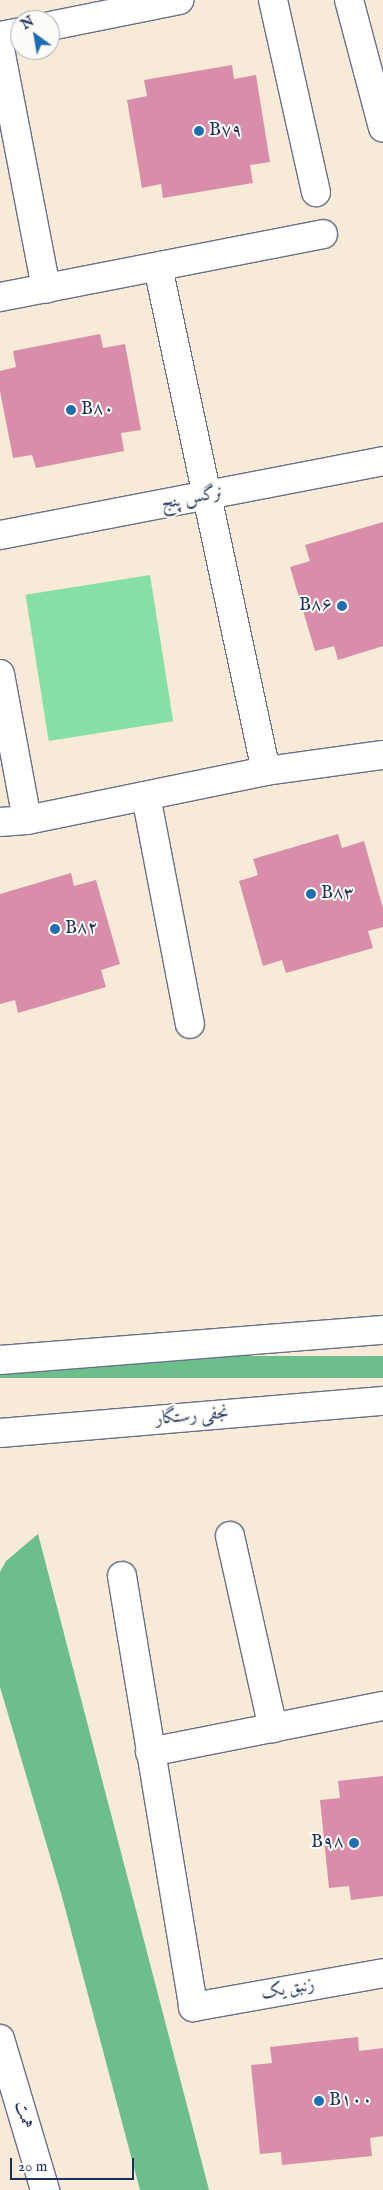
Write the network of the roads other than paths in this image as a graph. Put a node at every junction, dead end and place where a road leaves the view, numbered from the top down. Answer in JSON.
{"nodes":[{"id":1,"x":179,"y":0,"type":"edge"},
{"id":2,"x":274,"y":0,"type":"edge"},
{"id":3,"x":349,"y":0,"type":"edge"},
{"id":4,"x":60,"y":24,"type":"edge"},
{"id":5,"x":0,"y":49,"type":"edge"},
{"id":6,"x":383,"y":128,"type":"edge"},
{"id":7,"x":316,"y":192,"type":"dead end"},
{"id":8,"x":323,"y":234,"type":"dead end"},
{"id":9,"x":158,"y":267,"type":"junction"},
{"id":10,"x":46,"y":289,"type":"junction"},
{"id":11,"x":0,"y":297,"type":"edge"},
{"id":12,"x":383,"y":461,"type":"edge"},
{"id":13,"x":207,"y":496,"type":"junction"},
{"id":14,"x":0,"y":535,"type":"edge"},
{"id":15,"x":0,"y":674,"type":"edge"},
{"id":16,"x":383,"y":756,"type":"edge"},
{"id":17,"x":266,"y":771,"type":"junction"},
{"id":18,"x":146,"y":796,"type":"junction"},
{"id":19,"x":27,"y":820,"type":"junction"},
{"id":20,"x":0,"y":822,"type":"edge"},
{"id":21,"x":190,"y":1024,"type":"dead end"},
{"id":22,"x":383,"y":1330,"type":"edge"},
{"id":23,"x":0,"y":1360,"type":"edge"},
{"id":24,"x":383,"y":1401,"type":"edge"},
{"id":25,"x":0,"y":1433,"type":"edge"},
{"id":26,"x":230,"y":1536,"type":"dead end"},
{"id":27,"x":122,"y":1576,"type":"dead end"},
{"id":28,"x":383,"y":1706,"type":"edge"},
{"id":29,"x":273,"y":1728,"type":"junction"},
{"id":30,"x":150,"y":1752,"type":"junction"},
{"id":31,"x":383,"y":1973,"type":"edge"},
{"id":32,"x":0,"y":2040,"type":"edge"},
{"id":33,"x":45,"y":2190,"type":"edge"}],
"edges":[{"from":1,"to":4,"type":"street"},
{"from":2,"to":7,"type":"street"},
{"from":3,"to":6,"type":"street"},
{"from":5,"to":10,"type":"street"},
{"from":8,"to":9,"type":"street"},
{"from":9,"to":10,"type":"street"},
{"from":9,"to":13,"type":"street"},
{"from":10,"to":11,"type":"street"},
{"from":12,"to":13,"type":"street","name":"نرگس پنج"},
{"from":13,"to":14,"type":"street","name":"نرگس پنج"},
{"from":13,"to":17,"type":"street"},
{"from":15,"to":19,"type":"street"},
{"from":16,"to":17,"type":"street"},
{"from":17,"to":18,"type":"street"},
{"from":18,"to":19,"type":"street"},
{"from":18,"to":21,"type":"street"},
{"from":19,"to":20,"type":"street"},
{"from":22,"to":23,"type":"street"},
{"from":24,"to":25,"type":"street","name":"نجفی رستگار"},
{"from":26,"to":29,"type":"street"},
{"from":27,"to":30,"type":"street"},
{"from":28,"to":29,"type":"street"},
{"from":29,"to":30,"type":"street"},
{"from":30,"to":31,"type":"street","name":"زنبق یک"},
{"from":32,"to":33,"type":"street","name":"همت"}]}
